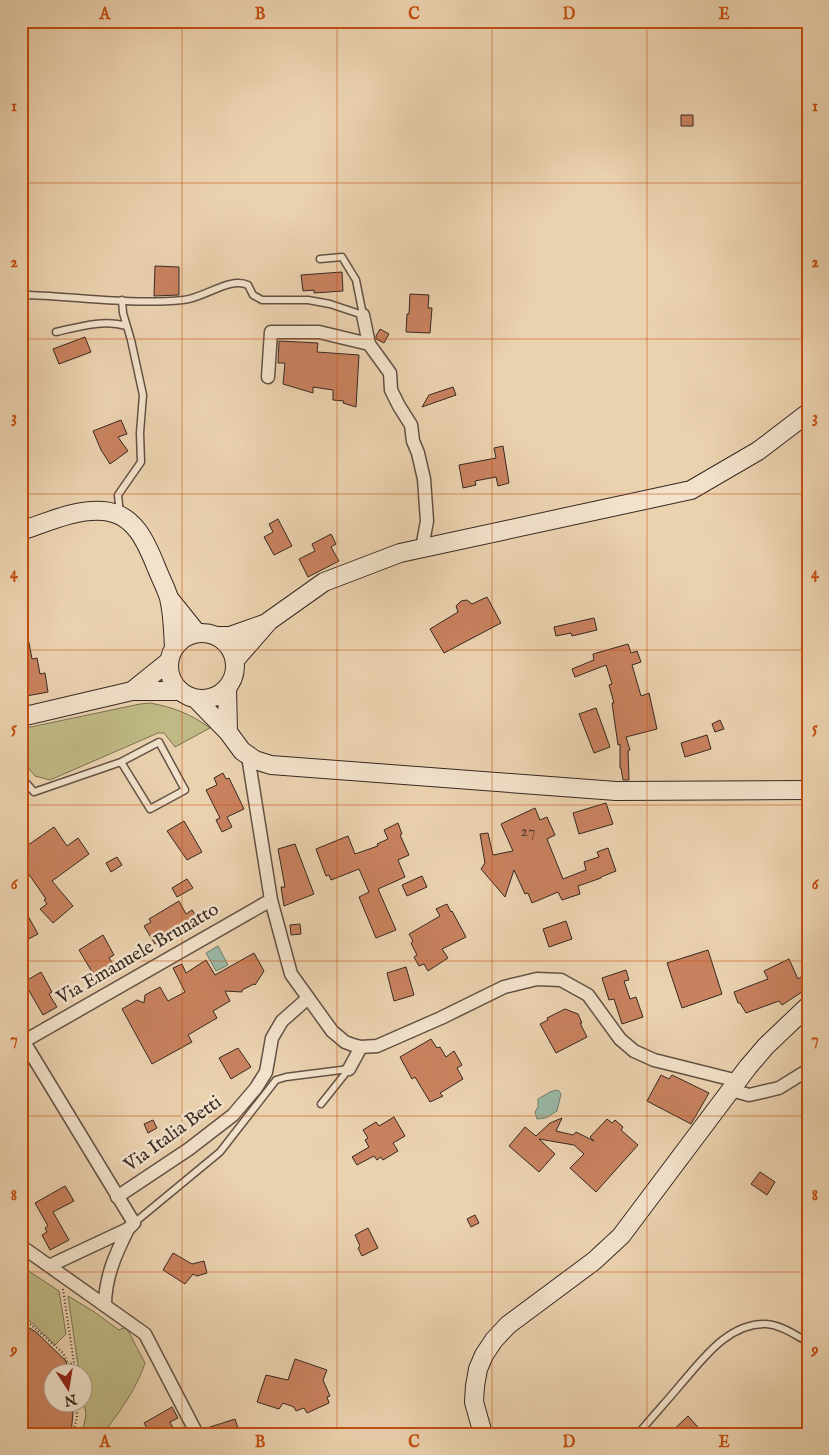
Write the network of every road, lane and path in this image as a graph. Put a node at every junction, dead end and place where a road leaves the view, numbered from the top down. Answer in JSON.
{"nodes":[{"id":1,"x":320,"y":259,"type":"dead end"},
{"id":2,"x":21,"y":296,"type":"edge"},
{"id":3,"x":122,"y":300,"type":"junction"},
{"id":4,"x":363,"y":315,"type":"junction"},
{"id":5,"x":126,"y":326,"type":"junction"},
{"id":6,"x":56,"y":332,"type":"dead end"},
{"id":7,"x":370,"y":344,"type":"junction"},
{"id":8,"x":268,"y":377,"type":"dead end"},
{"id":9,"x":808,"y":413,"type":"edge"},
{"id":10,"x":120,"y":515,"type":"junction"},
{"id":11,"x":21,"y":531,"type":"edge"},
{"id":12,"x":422,"y":548,"type":"junction"},
{"id":13,"x":169,"y":597,"type":"junction"},
{"id":14,"x":269,"y":622,"type":"junction"},
{"id":15,"x":198,"y":633,"type":"junction"},
{"id":16,"x":217,"y":636,"type":"junction"},
{"id":17,"x":171,"y":655,"type":"junction"},
{"id":18,"x":235,"y":660,"type":"junction"},
{"id":19,"x":228,"y":688,"type":"junction"},
{"id":20,"x":132,"y":690,"type":"junction"},
{"id":21,"x":179,"y":691,"type":"junction"},
{"id":22,"x":196,"y":699,"type":"junction"},
{"id":23,"x":21,"y":717,"type":"edge"},
{"id":24,"x":228,"y":732,"type":"junction"},
{"id":25,"x":248,"y":756,"type":"junction"},
{"id":26,"x":121,"y":762,"type":"junction"},
{"id":27,"x":21,"y":777,"type":"edge"},
{"id":28,"x":808,"y":790,"type":"edge"},
{"id":29,"x":271,"y":900,"type":"junction"},
{"id":30,"x":308,"y":998,"type":"junction"},
{"id":31,"x":808,"y":1006,"type":"edge"},
{"id":32,"x":22,"y":1040,"type":"edge"},
{"id":33,"x":361,"y":1047,"type":"junction"},
{"id":34,"x":349,"y":1068,"type":"junction"},
{"id":35,"x":808,"y":1070,"type":"edge"},
{"id":36,"x":734,"y":1085,"type":"junction"},
{"id":37,"x":321,"y":1104,"type":"dead end"},
{"id":38,"x":117,"y":1197,"type":"junction"},
{"id":39,"x":131,"y":1226,"type":"junction"},
{"id":40,"x":21,"y":1246,"type":"edge"},
{"id":41,"x":49,"y":1266,"type":"junction"},
{"id":42,"x":68,"y":1279,"type":"junction"},
{"id":43,"x":105,"y":1304,"type":"junction"},
{"id":44,"x":21,"y":1319,"type":"edge"},
{"id":45,"x":808,"y":1342,"type":"edge"},
{"id":46,"x":68,"y":1362,"type":"edge"},
{"id":47,"x":74,"y":1362,"type":"edge"},
{"id":48,"x":77,"y":1412,"type":"edge"},
{"id":49,"x":73,"y":1434,"type":"edge"},
{"id":50,"x":197,"y":1434,"type":"edge"},
{"id":51,"x":483,"y":1434,"type":"edge"},
{"id":52,"x":638,"y":1434,"type":"edge"}],
"edges":[{"from":1,"to":4,"type":"lane"},
{"from":2,"to":3,"type":"lane"},
{"from":3,"to":4,"type":"lane"},
{"from":3,"to":5,"type":"lane"},
{"from":4,"to":7,"type":"street"},
{"from":5,"to":6,"type":"lane"},
{"from":5,"to":10,"type":"lane"},
{"from":7,"to":8,"type":"street"},
{"from":7,"to":12,"type":"street"},
{"from":9,"to":12,"type":"main road"},
{"from":10,"to":11,"type":"main road"},
{"from":10,"to":13,"type":"main road"},
{"from":12,"to":14,"type":"main road"},
{"from":13,"to":15,"type":"main road"},
{"from":13,"to":17,"type":"main road"},
{"from":14,"to":16,"type":"main road"},
{"from":14,"to":18,"type":"main road"},
{"from":15,"to":16,"type":"main road"},
{"from":15,"to":17,"type":"main road"},
{"from":16,"to":18,"type":"main road"},
{"from":17,"to":20,"type":"main road"},
{"from":17,"to":21,"type":"main road"},
{"from":18,"to":19,"type":"main road"},
{"from":19,"to":22,"type":"main road"},
{"from":19,"to":24,"type":"main road"},
{"from":20,"to":21,"type":"main road"},
{"from":20,"to":23,"type":"main road"},
{"from":21,"to":22,"type":"main road"},
{"from":22,"to":24,"type":"main road"},
{"from":24,"to":25,"type":"main road"},
{"from":25,"to":28,"type":"main road"},
{"from":25,"to":29,"type":"street"},
{"from":26,"to":26,"type":"lane"},
{"from":26,"to":27,"type":"lane"},
{"from":29,"to":30,"type":"street"},
{"from":29,"to":32,"type":"street","name":"Via Emanuele Brunatto"},
{"from":30,"to":33,"type":"street"},
{"from":30,"to":38,"type":"street","name":"Via Italia Betti"},
{"from":31,"to":36,"type":"main road"},
{"from":32,"to":38,"type":"street"},
{"from":33,"to":34,"type":"street"},
{"from":33,"to":36,"type":"street"},
{"from":34,"to":37,"type":"lane"},
{"from":34,"to":39,"type":"lane"},
{"from":35,"to":36,"type":"street"},
{"from":36,"to":51,"type":"main road"},
{"from":38,"to":39,"type":"street"},
{"from":39,"to":41,"type":"street"},
{"from":39,"to":43,"type":"street"},
{"from":40,"to":41,"type":"street"},
{"from":41,"to":42,"type":"street"},
{"from":42,"to":43,"type":"street"},
{"from":42,"to":47,"type":"path"},
{"from":43,"to":50,"type":"street"},
{"from":44,"to":46,"type":"path"},
{"from":45,"to":52,"type":"lane"},
{"from":48,"to":49,"type":"path"}]}
